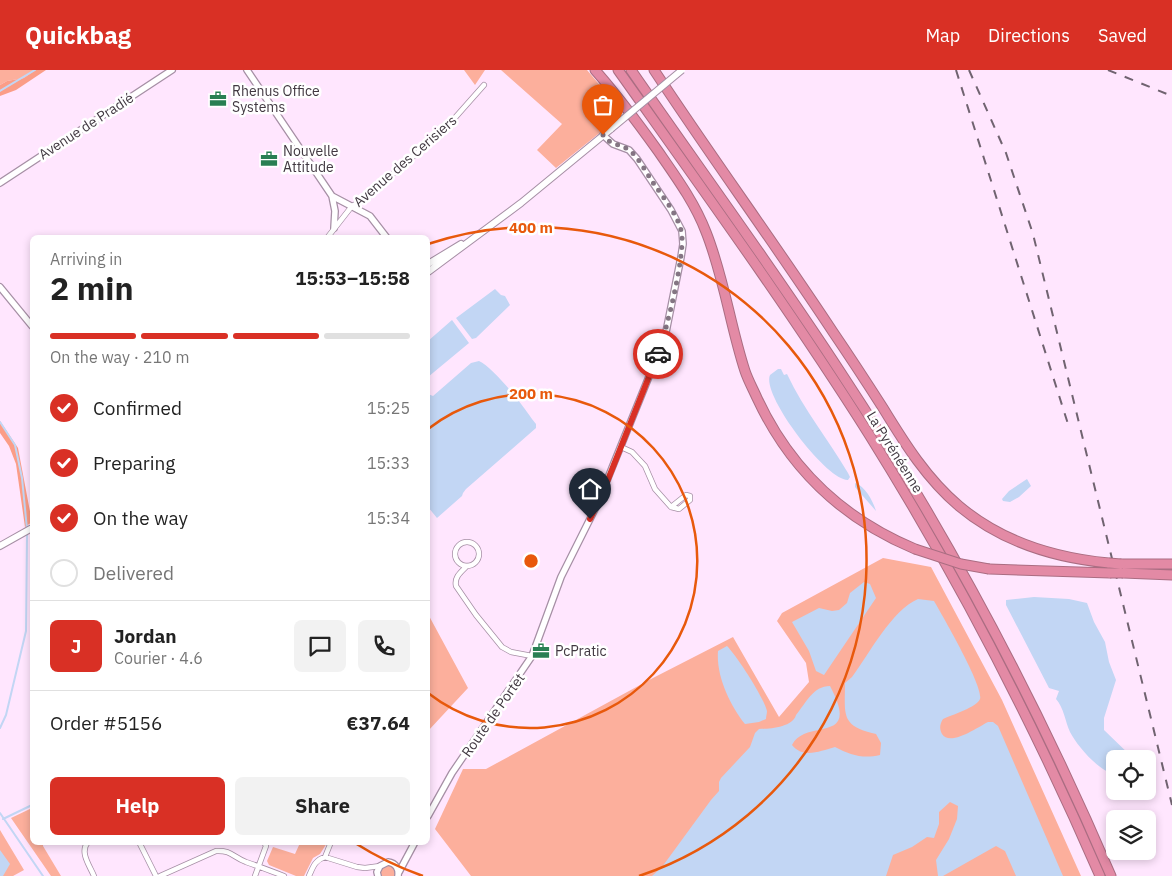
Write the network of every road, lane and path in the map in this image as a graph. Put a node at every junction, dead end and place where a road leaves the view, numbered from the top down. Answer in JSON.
{"nodes":[{"id":1,"x":172,"y":70,"type":"edge"},
{"id":2,"x":248,"y":70,"type":"edge"},
{"id":3,"x":595,"y":70,"type":"edge"},
{"id":4,"x":618,"y":70,"type":"edge"},
{"id":5,"x":631,"y":70,"type":"edge"},
{"id":6,"x":654,"y":70,"type":"edge"},
{"id":7,"x":682,"y":70,"type":"edge"},
{"id":8,"x":484,"y":86,"type":"dead end"},
{"id":9,"x":603,"y":135,"type":"junction"},
{"id":10,"x":0,"y":183,"type":"edge"},
{"id":11,"x":332,"y":196,"type":"junction"},
{"id":12,"x":352,"y":206,"type":"junction"},
{"id":13,"x":334,"y":228,"type":"junction"},
{"id":14,"x":329,"y":235,"type":"edge"},
{"id":15,"x":386,"y":235,"type":"edge"},
{"id":16,"x":471,"y":239,"type":"junction"},
{"id":17,"x":430,"y":263,"type":"edge"},
{"id":18,"x":430,"y":271,"type":"edge"},
{"id":19,"x":0,"y":287,"type":"edge"},
{"id":20,"x":30,"y":324,"type":"edge"},
{"id":21,"x":621,"y":447,"type":"junction"},
{"id":22,"x":671,"y":507,"type":"dead end"},
{"id":23,"x":30,"y":530,"type":"edge"},
{"id":24,"x":0,"y":546,"type":"edge"},
{"id":25,"x":1172,"y":564,"type":"edge"},
{"id":26,"x":468,"y":566,"type":"junction"},
{"id":27,"x":1109,"y":568,"type":"junction"},
{"id":28,"x":1122,"y":568,"type":"junction"},
{"id":29,"x":1172,"y":575,"type":"edge"},
{"id":30,"x":532,"y":656,"type":"junction"},
{"id":31,"x":430,"y":812,"type":"edge"},
{"id":32,"x":86,"y":845,"type":"edge"},
{"id":33,"x":140,"y":845,"type":"edge"},
{"id":34,"x":266,"y":845,"type":"edge"},
{"id":35,"x":330,"y":845,"type":"edge"},
{"id":36,"x":413,"y":845,"type":"edge"},
{"id":37,"x":325,"y":857,"type":"junction"},
{"id":38,"x":404,"y":859,"type":"junction"},
{"id":39,"x":391,"y":863,"type":"junction"},
{"id":40,"x":260,"y":866,"type":"junction"},
{"id":41,"x":380,"y":866,"type":"junction"},
{"id":42,"x":365,"y":868,"type":"junction"},
{"id":43,"x":399,"y":874,"type":"edge"},
{"id":44,"x":94,"y":876,"type":"edge"},
{"id":45,"x":156,"y":876,"type":"edge"},
{"id":46,"x":160,"y":876,"type":"edge"},
{"id":47,"x":256,"y":876,"type":"edge"},
{"id":48,"x":284,"y":876,"type":"edge"},
{"id":49,"x":309,"y":876,"type":"edge"},
{"id":50,"x":378,"y":876,"type":"edge"},
{"id":51,"x":1100,"y":876,"type":"edge"},
{"id":52,"x":1111,"y":876,"type":"edge"}],
"edges":[{"from":1,"to":10,"type":"street","name":"Avenue de Pradié"},
{"from":2,"to":11,"type":"street"},
{"from":3,"to":27,"type":"highway","bridge":true},
{"from":4,"to":51,"type":"highway","name":"La Pyrénéenne"},
{"from":5,"to":52,"type":"highway","name":"La Pyrénéenne"},
{"from":6,"to":27,"type":"highway"},
{"from":7,"to":9,"type":"main road","bridge":true},
{"from":8,"to":12,"type":"street","name":"Avenue des Cerisiers"},
{"from":9,"to":16,"type":"main road"},
{"from":9,"to":21,"type":"street","name":"Route de Portet"},
{"from":11,"to":12,"type":"street"},
{"from":11,"to":13,"type":"street"},
{"from":12,"to":13,"type":"street","name":"Avenue des Cerisiers"},
{"from":12,"to":15,"type":"street"},
{"from":13,"to":14,"type":"street","name":"Avenue des Cerisiers"},
{"from":16,"to":17,"type":"main road"},
{"from":16,"to":18,"type":"main road"},
{"from":19,"to":20,"type":"street"},
{"from":21,"to":22,"type":"street"},
{"from":21,"to":30,"type":"street","name":"Route de Portet"},
{"from":23,"to":24,"type":"main road"},
{"from":25,"to":28,"type":"highway"},
{"from":26,"to":26,"type":"street"},
{"from":26,"to":30,"type":"street"},
{"from":27,"to":28,"type":"highway","bridge":true},
{"from":28,"to":29,"type":"highway"},
{"from":30,"to":31,"type":"street","name":"Route de Portet"},
{"from":32,"to":44,"type":"street"},
{"from":33,"to":45,"type":"street"},
{"from":34,"to":40,"type":"street"},
{"from":35,"to":37,"type":"street"},
{"from":36,"to":38,"type":"street"},
{"from":37,"to":42,"type":"street"},
{"from":37,"to":49,"type":"street"},
{"from":38,"to":39,"type":"street"},
{"from":38,"to":43,"type":"street"},
{"from":39,"to":41,"type":"street"},
{"from":39,"to":43,"type":"street"},
{"from":40,"to":46,"type":"street"},
{"from":40,"to":47,"type":"street"},
{"from":40,"to":48,"type":"street"},
{"from":41,"to":42,"type":"street"},
{"from":41,"to":50,"type":"street"},
{"from":42,"to":50,"type":"street"}]}
